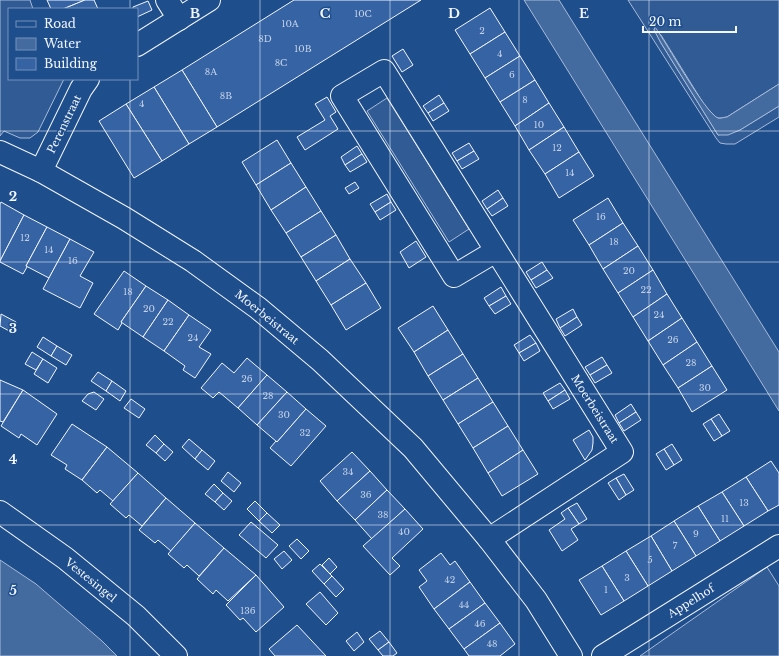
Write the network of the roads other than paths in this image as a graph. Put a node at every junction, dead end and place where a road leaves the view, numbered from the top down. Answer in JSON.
{"nodes":[{"id":1,"x":167,"y":0,"type":"edge"},
{"id":2,"x":209,"y":0,"type":"edge"},
{"id":3,"x":178,"y":19,"type":"junction"},
{"id":4,"x":138,"y":44,"type":"edge"},
{"id":5,"x":87,"y":80,"type":"edge"},
{"id":6,"x":0,"y":152,"type":"edge"},
{"id":7,"x":41,"y":171,"type":"junction"},
{"id":8,"x":496,"y":251,"type":"junction"},
{"id":9,"x":0,"y":512,"type":"edge"},
{"id":10,"x":489,"y":539,"type":"junction"},
{"id":11,"x":779,"y":546,"type":"edge"},
{"id":12,"x":176,"y":656,"type":"edge"},
{"id":13,"x":571,"y":656,"type":"edge"},
{"id":14,"x":603,"y":656,"type":"edge"}],
"edges":[{"from":1,"to":3,"type":"street"},
{"from":2,"to":3,"type":"street"},
{"from":3,"to":4,"type":"street"},
{"from":5,"to":7,"type":"street","name":"Perenstraat"},
{"from":6,"to":7,"type":"street","name":"Moerbeistraat"},
{"from":7,"to":10,"type":"street","name":"Moerbeistraat"},
{"from":8,"to":8,"type":"street","name":"Moerbeistraat"},
{"from":8,"to":10,"type":"street","name":"Moerbeistraat"},
{"from":9,"to":12,"type":"street","name":"Vestesingel"},
{"from":10,"to":13,"type":"street","name":"Moerbeistraat"},
{"from":11,"to":14,"type":"street","name":"Appelhof"}]}
